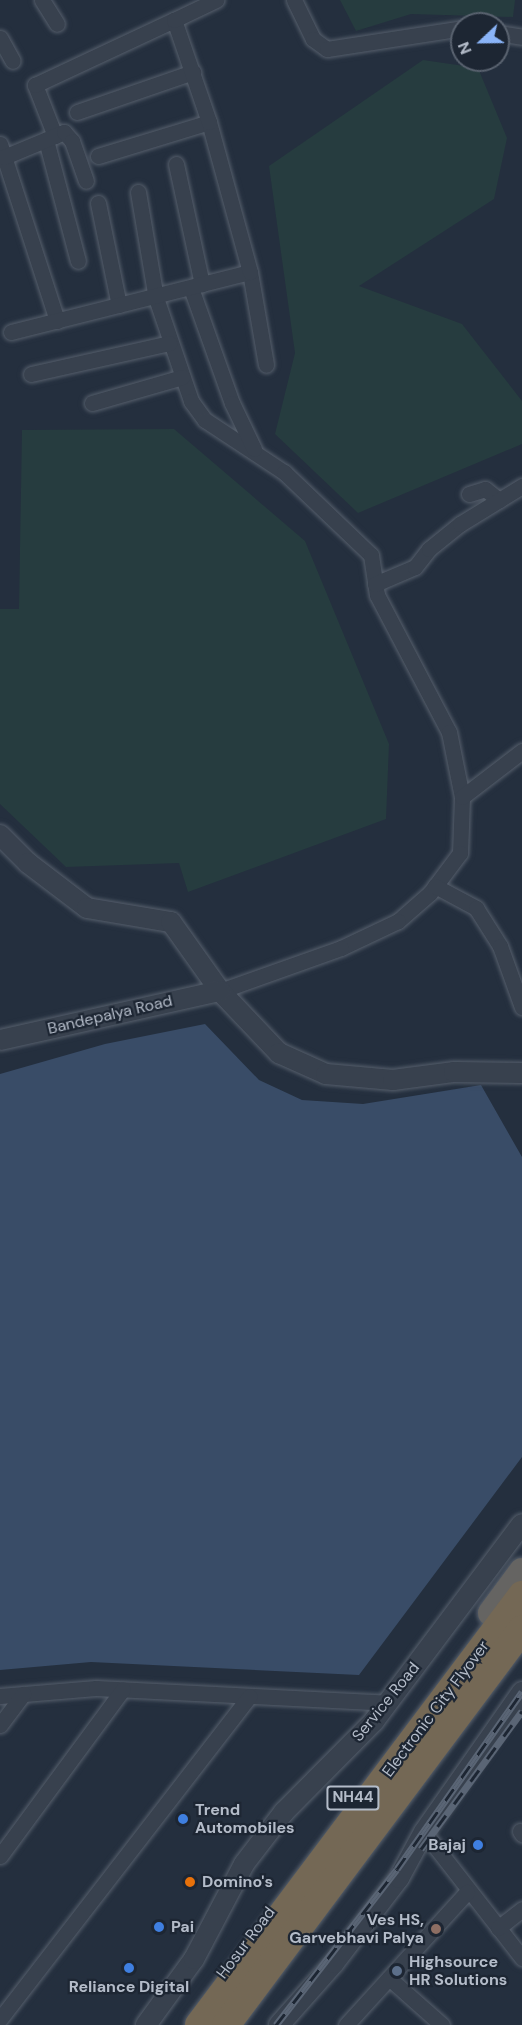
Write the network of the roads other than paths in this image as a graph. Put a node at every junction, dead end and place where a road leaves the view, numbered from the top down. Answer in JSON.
{"nodes":[{"id":1,"x":42,"y":0,"type":"edge"},
{"id":2,"x":216,"y":0,"type":"edge"},
{"id":3,"x":294,"y":0,"type":"edge"},
{"id":4,"x":174,"y":20,"type":"junction"},
{"id":5,"x":57,"y":24,"type":"dead end"},
{"id":6,"x":450,"y":30,"type":"edge"},
{"id":7,"x":0,"y":38,"type":"edge"},
{"id":8,"x":13,"y":61,"type":"dead end"},
{"id":9,"x":193,"y":72,"type":"junction"},
{"id":10,"x":77,"y":112,"type":"dead end"},
{"id":11,"x":209,"y":122,"type":"junction"},
{"id":12,"x":50,"y":138,"type":"junction"},
{"id":13,"x":2,"y":150,"type":"edge"},
{"id":14,"x":98,"y":156,"type":"dead end"},
{"id":15,"x":176,"y":164,"type":"dead end"},
{"id":16,"x":86,"y":181,"type":"dead end"},
{"id":17,"x":138,"y":192,"type":"dead end"},
{"id":18,"x":98,"y":203,"type":"dead end"},
{"id":19,"x":78,"y":261,"type":"dead end"},
{"id":20,"x":250,"y":272,"type":"junction"},
{"id":21,"x":197,"y":286,"type":"junction"},
{"id":22,"x":156,"y":298,"type":"junction"},
{"id":23,"x":119,"y":305,"type":"junction"},
{"id":24,"x":57,"y":321,"type":"junction"},
{"id":25,"x":11,"y":332,"type":"dead end"},
{"id":26,"x":170,"y":343,"type":"junction"},
{"id":27,"x":266,"y":365,"type":"dead end"},
{"id":28,"x":31,"y":374,"type":"dead end"},
{"id":29,"x":182,"y":376,"type":"junction"},
{"id":30,"x":92,"y":403,"type":"dead end"},
{"id":31,"x":254,"y":449,"type":"junction"},
{"id":32,"x":522,"y":486,"type":"edge"},
{"id":33,"x":469,"y":494,"type":"dead end"},
{"id":34,"x":500,"y":500,"type":"junction"},
{"id":35,"x":375,"y":584,"type":"junction"},
{"id":36,"x":522,"y":751,"type":"edge"},
{"id":37,"x":462,"y":797,"type":"junction"},
{"id":38,"x":0,"y":835,"type":"edge"},
{"id":39,"x":435,"y":886,"type":"junction"},
{"id":40,"x":220,"y":991,"type":"junction"},
{"id":41,"x":522,"y":1007,"type":"edge"},
{"id":42,"x":0,"y":1040,"type":"edge"},
{"id":43,"x":522,"y":1073,"type":"edge"},
{"id":44,"x":522,"y":1524,"type":"edge"},
{"id":45,"x":522,"y":1571,"type":"edge"},
{"id":46,"x":522,"y":1595,"type":"edge"},
{"id":47,"x":522,"y":1630,"type":"edge"},
{"id":48,"x":522,"y":1653,"type":"edge"},
{"id":49,"x":123,"y":1689,"type":"junction"},
{"id":50,"x":522,"y":1692,"type":"edge"},
{"id":51,"x":23,"y":1694,"type":"junction"},
{"id":52,"x":0,"y":1696,"type":"edge"},
{"id":53,"x":250,"y":1696,"type":"junction"},
{"id":54,"x":388,"y":1703,"type":"junction"},
{"id":55,"x":0,"y":1725,"type":"edge"},
{"id":56,"x":424,"y":1832,"type":"junction"},
{"id":57,"x":0,"y":1856,"type":"edge"},
{"id":58,"x":467,"y":1892,"type":"junction"},
{"id":59,"x":522,"y":1909,"type":"edge"},
{"id":60,"x":498,"y":1928,"type":"junction"},
{"id":61,"x":522,"y":1958,"type":"edge"},
{"id":62,"x":389,"y":1978,"type":"junction"},
{"id":63,"x":0,"y":2019,"type":"edge"},
{"id":64,"x":146,"y":2025,"type":"edge"},
{"id":65,"x":184,"y":2025,"type":"edge"},
{"id":66,"x":199,"y":2025,"type":"edge"},
{"id":67,"x":226,"y":2025,"type":"edge"},
{"id":68,"x":243,"y":2025,"type":"edge"},
{"id":69,"x":279,"y":2025,"type":"edge"},
{"id":70,"x":346,"y":2025,"type":"edge"},
{"id":71,"x":442,"y":2025,"type":"edge"}],
"edges":[{"from":1,"to":5,"type":"street"},
{"from":2,"to":4,"type":"street"},
{"from":3,"to":6,"type":"street"},
{"from":4,"to":9,"type":"street"},
{"from":4,"to":12,"type":"street"},
{"from":7,"to":8,"type":"street"},
{"from":9,"to":10,"type":"street"},
{"from":9,"to":11,"type":"street"},
{"from":11,"to":14,"type":"street"},
{"from":11,"to":20,"type":"street"},
{"from":12,"to":13,"type":"street"},
{"from":12,"to":16,"type":"street"},
{"from":12,"to":19,"type":"street"},
{"from":13,"to":24,"type":"street"},
{"from":15,"to":21,"type":"street"},
{"from":17,"to":22,"type":"street"},
{"from":18,"to":23,"type":"street"},
{"from":20,"to":21,"type":"street"},
{"from":20,"to":27,"type":"street"},
{"from":21,"to":22,"type":"street"},
{"from":21,"to":31,"type":"street"},
{"from":22,"to":23,"type":"street"},
{"from":22,"to":26,"type":"street"},
{"from":23,"to":24,"type":"street"},
{"from":24,"to":25,"type":"street"},
{"from":26,"to":28,"type":"street"},
{"from":26,"to":29,"type":"street"},
{"from":29,"to":30,"type":"street"},
{"from":29,"to":31,"type":"street"},
{"from":31,"to":35,"type":"street"},
{"from":32,"to":34,"type":"street"},
{"from":33,"to":34,"type":"street"},
{"from":34,"to":35,"type":"street"},
{"from":35,"to":37,"type":"street"},
{"from":36,"to":37,"type":"street"},
{"from":37,"to":39,"type":"street"},
{"from":38,"to":40,"type":"street"},
{"from":39,"to":40,"type":"street"},
{"from":39,"to":41,"type":"street"},
{"from":40,"to":42,"type":"street","name":"Bandepalya Road"},
{"from":40,"to":43,"type":"street"},
{"from":44,"to":54,"type":"street","name":"Service Road"},
{"from":45,"to":65,"type":"highway","name":"Hosur Road","number":"NH44"},
{"from":46,"to":66,"type":"highway","name":"Electronic City Flyover"},
{"from":47,"to":67,"type":"highway","name":"Electronic City Flyover"},
{"from":48,"to":68,"type":"highway","number":"NH44"},
{"from":49,"to":51,"type":"street"},
{"from":49,"to":53,"type":"street"},
{"from":49,"to":57,"type":"street"},
{"from":50,"to":56,"type":"street"},
{"from":51,"to":52,"type":"street"},
{"from":51,"to":55,"type":"street"},
{"from":53,"to":54,"type":"street"},
{"from":53,"to":63,"type":"street"},
{"from":54,"to":64,"type":"street","name":"Service Road"},
{"from":56,"to":58,"type":"street"},
{"from":56,"to":69,"type":"street"},
{"from":58,"to":60,"type":"street"},
{"from":58,"to":62,"type":"street"},
{"from":59,"to":60,"type":"street"},
{"from":60,"to":61,"type":"street"},
{"from":62,"to":70,"type":"street"},
{"from":62,"to":71,"type":"street"}]}
